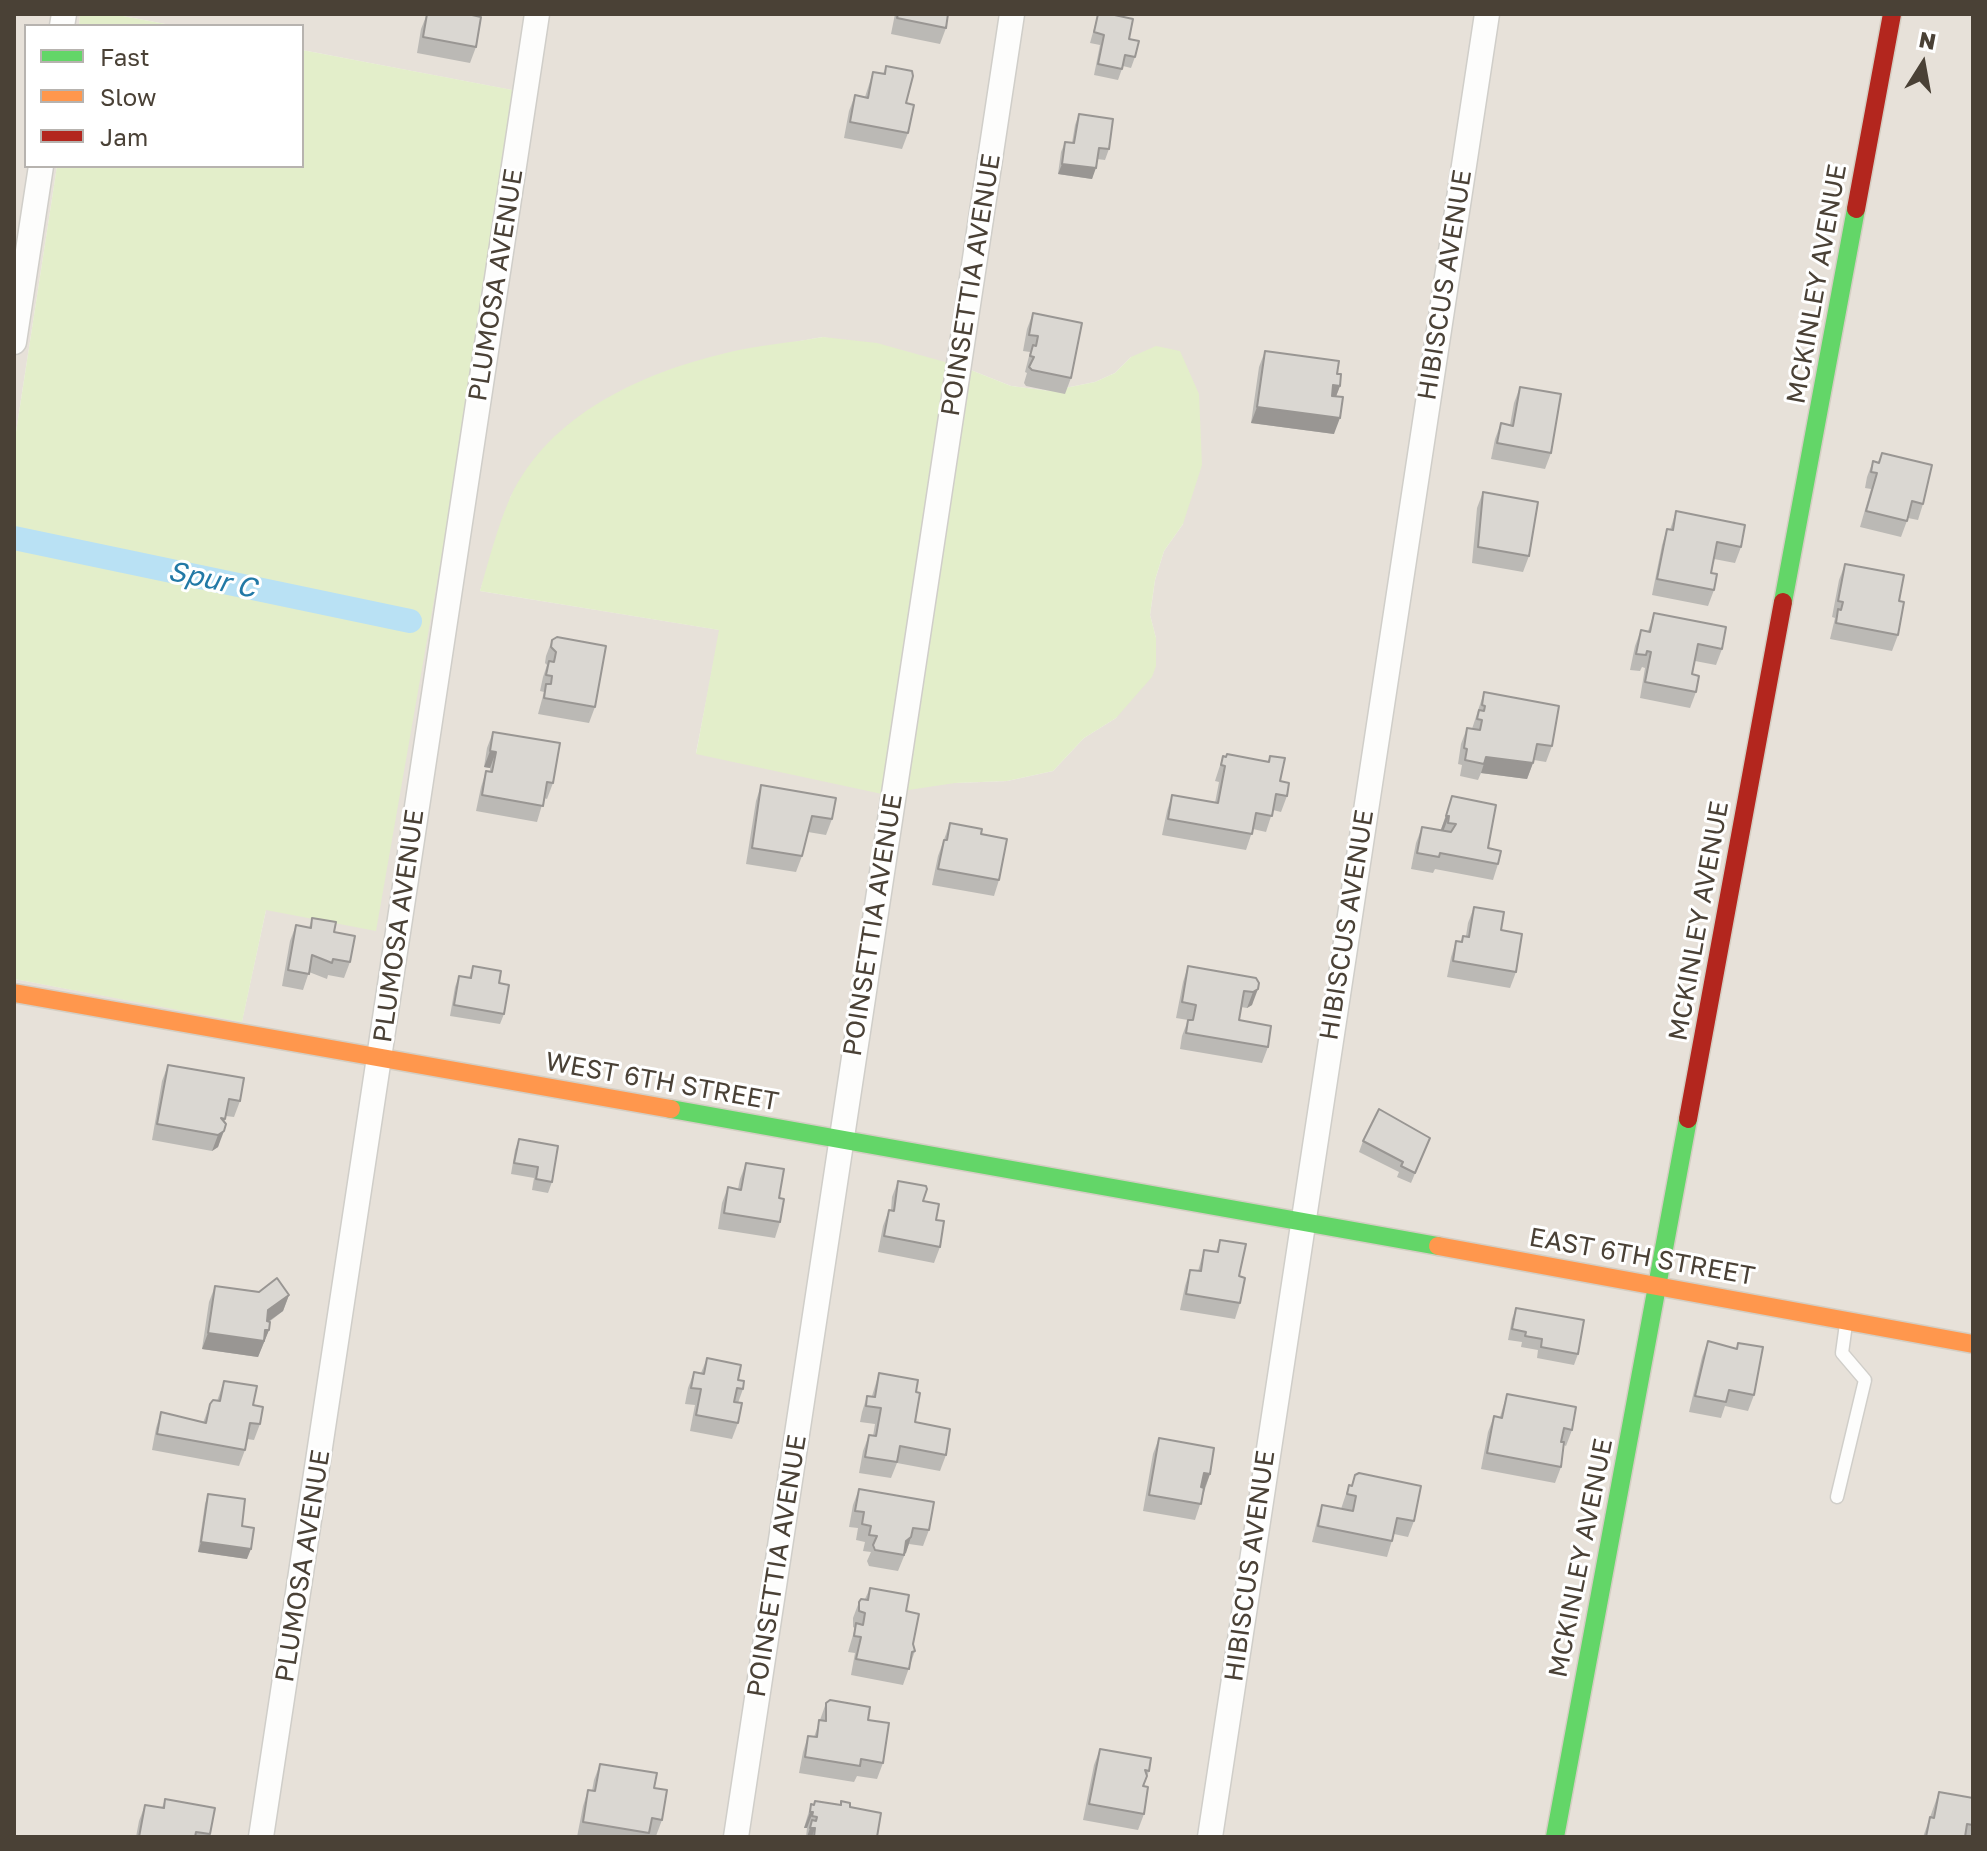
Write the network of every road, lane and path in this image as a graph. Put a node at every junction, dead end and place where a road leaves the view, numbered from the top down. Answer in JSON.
{"nodes":[{"id":1,"x":537,"y":14,"type":"edge"},
{"id":2,"x":1012,"y":14,"type":"edge"},
{"id":3,"x":1487,"y":14,"type":"edge"},
{"id":4,"x":1892,"y":14,"type":"edge"},
{"id":5,"x":41,"y":168,"type":"edge"},
{"id":6,"x":14,"y":342,"type":"edge"},
{"id":7,"x":14,"y":993,"type":"edge"},
{"id":8,"x":380,"y":1058,"type":"junction"},
{"id":9,"x":841,"y":1140,"type":"junction"},
{"id":10,"x":1301,"y":1221,"type":"junction"},
{"id":11,"x":1658,"y":1286,"type":"junction"},
{"id":12,"x":1847,"y":1321,"type":"junction"},
{"id":13,"x":1973,"y":1344,"type":"edge"},
{"id":14,"x":1837,"y":1497,"type":"dead end"},
{"id":15,"x":261,"y":1837,"type":"edge"},
{"id":16,"x":736,"y":1837,"type":"edge"},
{"id":17,"x":1210,"y":1837,"type":"edge"},
{"id":18,"x":1555,"y":1837,"type":"edge"}],
"edges":[{"from":1,"to":8,"type":"street","name":"PLUMOSA AVENUE"},
{"from":2,"to":9,"type":"street","name":"POINSETTIA AVENUE"},
{"from":3,"to":10,"type":"street","name":"HIBISCUS AVENUE"},
{"from":4,"to":11,"type":"street","name":"MCKINLEY AVENUE"},
{"from":5,"to":6,"type":"street"},
{"from":7,"to":8,"type":"street","name":"WEST 6TH STREET"},
{"from":8,"to":9,"type":"street","name":"WEST 6TH STREET"},
{"from":8,"to":15,"type":"street","name":"PLUMOSA AVENUE"},
{"from":9,"to":10,"type":"street","name":"WEST 6TH STREET"},
{"from":9,"to":16,"type":"street","name":"POINSETTIA AVENUE"},
{"from":10,"to":11,"type":"street","name":"EAST 6TH STREET"},
{"from":10,"to":17,"type":"street","name":"HIBISCUS AVENUE"},
{"from":11,"to":12,"type":"street","name":"EAST 6TH STREET"},
{"from":11,"to":18,"type":"street","name":"MCKINLEY AVENUE"},
{"from":12,"to":13,"type":"street","name":"EAST 6TH STREET"},
{"from":12,"to":14,"type":"lane"}]}
